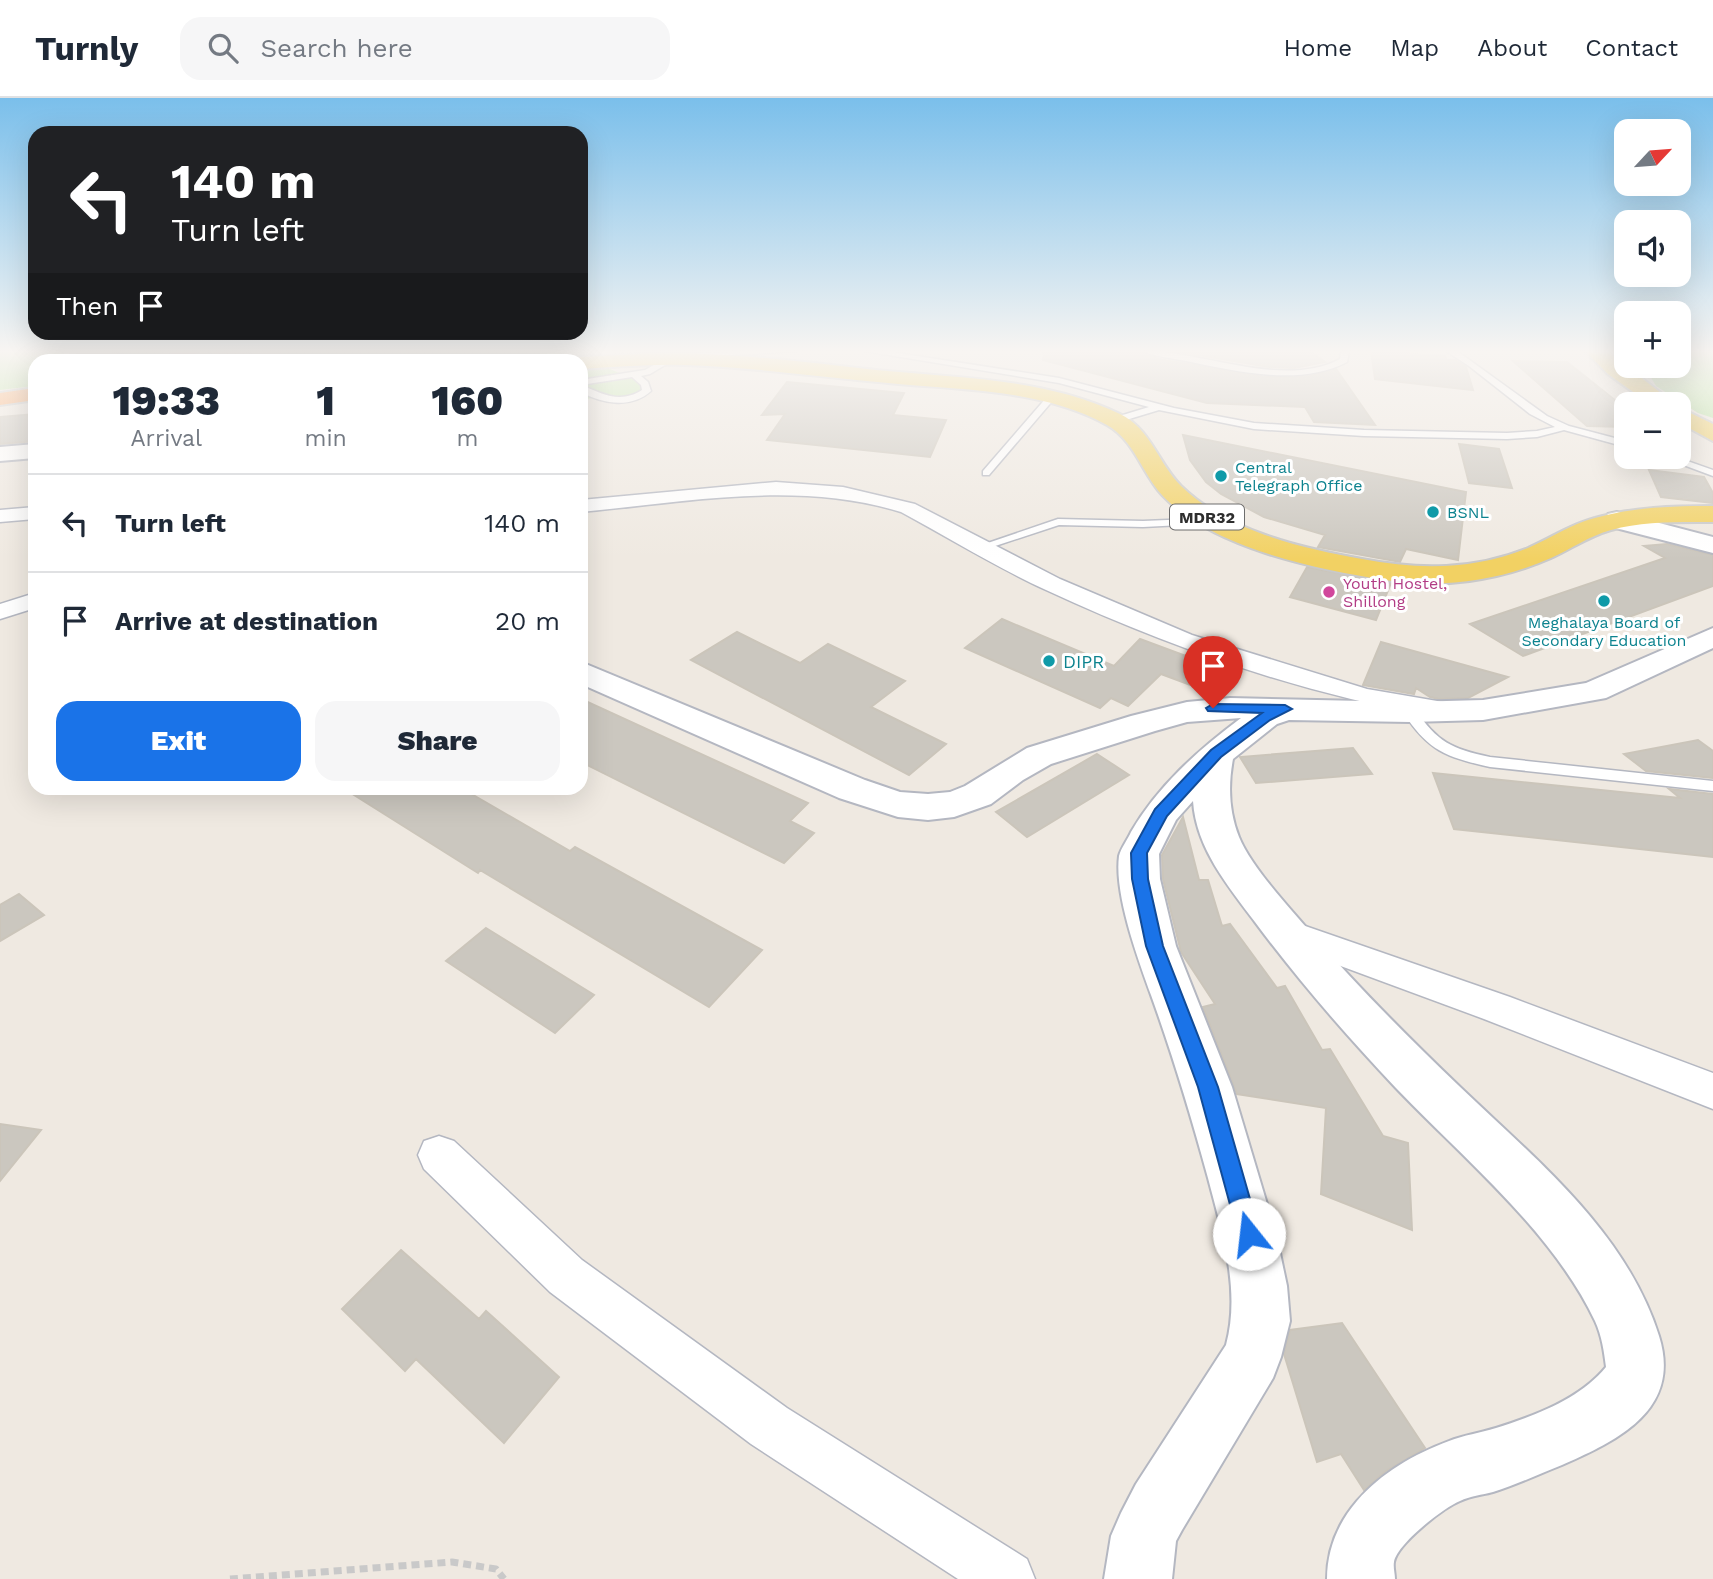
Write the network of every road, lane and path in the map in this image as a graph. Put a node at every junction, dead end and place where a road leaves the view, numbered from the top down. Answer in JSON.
{"nodes":[{"id":1,"x":1032,"y":420,"type":"edge"},
{"id":2,"x":1116,"y":420,"type":"edge"},
{"id":3,"x":1224,"y":420,"type":"edge"},
{"id":4,"x":1548,"y":420,"type":"edge"},
{"id":5,"x":1691,"y":421,"type":"edge"},
{"id":6,"x":1565,"y":428,"type":"junction"},
{"id":7,"x":1713,"y":434,"type":"edge"},
{"id":8,"x":1614,"y":441,"type":"edge"},
{"id":9,"x":28,"y":452,"type":"edge"},
{"id":10,"x":0,"y":454,"type":"edge"},
{"id":11,"x":1691,"y":465,"type":"edge"},
{"id":12,"x":986,"y":473,"type":"dead end"},
{"id":13,"x":1713,"y":473,"type":"edge"},
{"id":14,"x":588,"y":505,"type":"edge"},
{"id":15,"x":28,"y":514,"type":"edge"},
{"id":16,"x":1713,"y":514,"type":"edge"},
{"id":17,"x":0,"y":516,"type":"edge"},
{"id":18,"x":1617,"y":520,"type":"junction"},
{"id":19,"x":1217,"y":522,"type":"junction"},
{"id":20,"x":1713,"y":545,"type":"edge"},
{"id":21,"x":982,"y":547,"type":"junction"},
{"id":22,"x":0,"y":593,"type":"edge"},
{"id":23,"x":28,"y":594,"type":"edge"},
{"id":24,"x":28,"y":602,"type":"edge"},
{"id":25,"x":0,"y":612,"type":"edge"},
{"id":26,"x":1713,"y":637,"type":"edge"},
{"id":27,"x":588,"y":674,"type":"edge"},
{"id":28,"x":1285,"y":709,"type":"junction"},
{"id":29,"x":1483,"y":710,"type":"junction"},
{"id":30,"x":1410,"y":712,"type":"junction"},
{"id":31,"x":1216,"y":754,"type":"junction"},
{"id":32,"x":1713,"y":786,"type":"edge"},
{"id":33,"x":1285,"y":932,"type":"junction"},
{"id":34,"x":1713,"y":1091,"type":"edge"},
{"id":35,"x":439,"y":1155,"type":"dead end"},
{"id":36,"x":230,"y":1579,"type":"edge"},
{"id":37,"x":504,"y":1579,"type":"edge"},
{"id":38,"x":1007,"y":1579,"type":"edge"},
{"id":39,"x":1138,"y":1579,"type":"edge"},
{"id":40,"x":1361,"y":1579,"type":"edge"}],
"edges":[{"from":1,"to":12,"type":"lane"},
{"from":2,"to":19,"type":"main road","number":"MDR32"},
{"from":3,"to":6,"type":"lane"},
{"from":4,"to":6,"type":"lane"},
{"from":5,"to":7,"type":"main road"},
{"from":6,"to":8,"type":"lane"},
{"from":9,"to":10,"type":"street"},
{"from":11,"to":13,"type":"lane"},
{"from":14,"to":21,"type":"street"},
{"from":15,"to":17,"type":"street"},
{"from":16,"to":18,"type":"main road","number":"MDR32"},
{"from":18,"to":19,"type":"main road","number":"MDR32"},
{"from":18,"to":20,"type":"street"},
{"from":19,"to":21,"type":"lane"},
{"from":21,"to":29,"type":"street"},
{"from":22,"to":23,"type":"street"},
{"from":24,"to":25,"type":"street"},
{"from":26,"to":29,"type":"street"},
{"from":27,"to":28,"type":"street"},
{"from":28,"to":30,"type":"street"},
{"from":28,"to":31,"type":"street"},
{"from":29,"to":30,"type":"street"},
{"from":30,"to":32,"type":"lane"},
{"from":31,"to":33,"type":"street"},
{"from":31,"to":39,"type":"street"},
{"from":33,"to":34,"type":"street"},
{"from":33,"to":40,"type":"street"},
{"from":35,"to":38,"type":"street"},
{"from":36,"to":37,"type":"path"}]}
